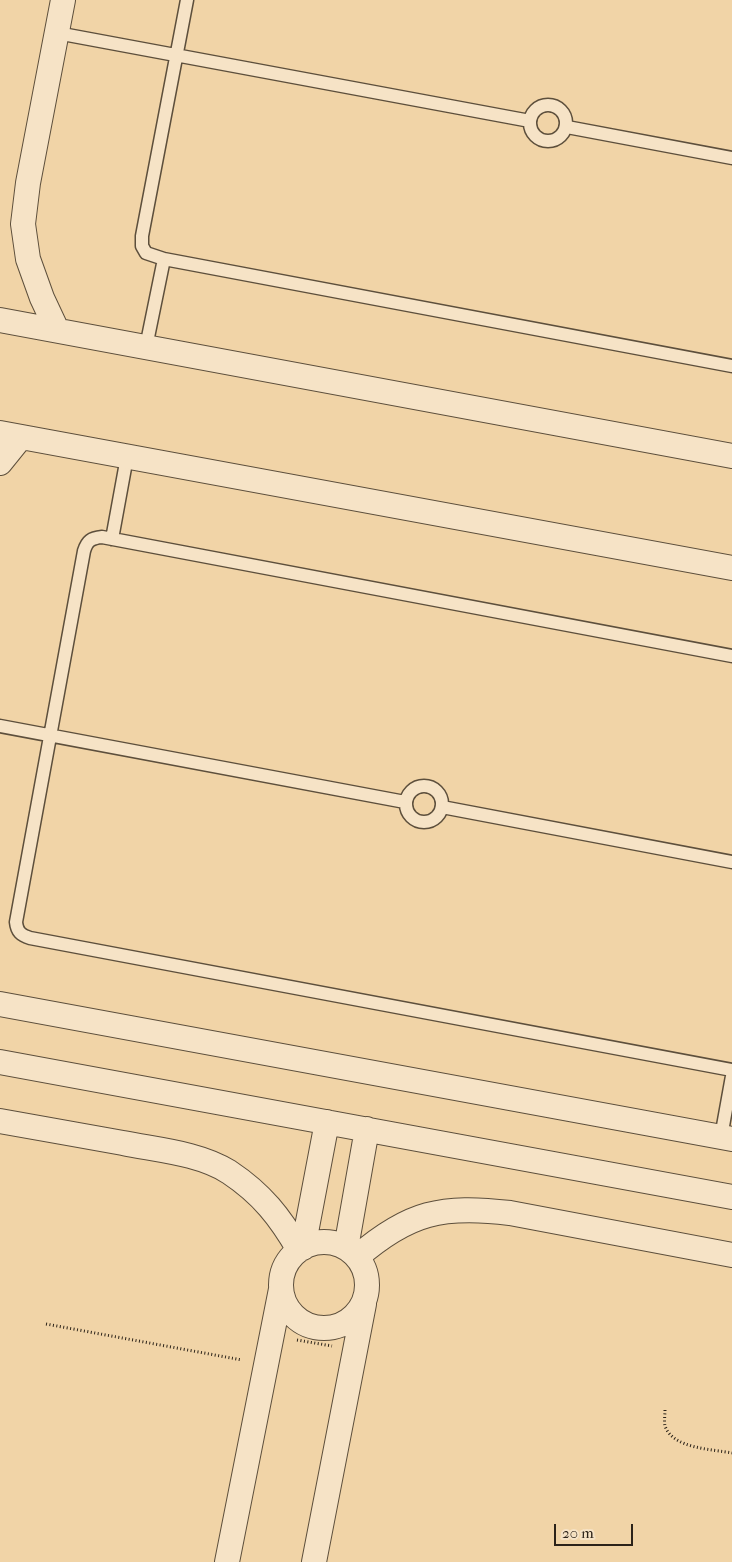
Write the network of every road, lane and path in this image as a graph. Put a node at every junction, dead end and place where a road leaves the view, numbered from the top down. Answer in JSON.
{"nodes":[{"id":1,"x":63,"y":0,"type":"edge"},
{"id":2,"x":187,"y":0,"type":"edge"},
{"id":3,"x":57,"y":33,"type":"junction"},
{"id":4,"x":176,"y":55,"type":"junction"},
{"id":5,"x":530,"y":121,"type":"junction"},
{"id":6,"x":567,"y":126,"type":"junction"},
{"id":7,"x":732,"y":158,"type":"edge"},
{"id":8,"x":164,"y":259,"type":"junction"},
{"id":9,"x":0,"y":320,"type":"edge"},
{"id":10,"x":57,"y":330,"type":"junction"},
{"id":11,"x":146,"y":347,"type":"junction"},
{"id":12,"x":732,"y":366,"type":"edge"},
{"id":13,"x":11,"y":435,"type":"edge"},
{"id":14,"x":127,"y":456,"type":"junction"},
{"id":15,"x":732,"y":456,"type":"edge"},
{"id":16,"x":0,"y":463,"type":"edge"},
{"id":17,"x":112,"y":539,"type":"junction"},
{"id":18,"x":732,"y":568,"type":"edge"},
{"id":19,"x":732,"y":656,"type":"edge"},
{"id":20,"x":0,"y":726,"type":"edge"},
{"id":21,"x":50,"y":736,"type":"junction"},
{"id":22,"x":406,"y":802,"type":"junction"},
{"id":23,"x":442,"y":807,"type":"junction"},
{"id":24,"x":732,"y":862,"type":"edge"},
{"id":25,"x":0,"y":1004,"type":"edge"},
{"id":26,"x":0,"y":1062,"type":"edge"},
{"id":27,"x":732,"y":1070,"type":"edge"},
{"id":28,"x":732,"y":1076,"type":"edge"},
{"id":29,"x":0,"y":1121,"type":"edge"},
{"id":30,"x":327,"y":1122,"type":"junction"},
{"id":31,"x":367,"y":1130,"type":"junction"},
{"id":32,"x":727,"y":1138,"type":"edge"},
{"id":33,"x":732,"y":1197,"type":"edge"},
{"id":34,"x":301,"y":1249,"type":"junction"},
{"id":35,"x":352,"y":1253,"type":"junction"},
{"id":36,"x":732,"y":1255,"type":"edge"},
{"id":37,"x":281,"y":1289,"type":"junction"},
{"id":38,"x":365,"y":1298,"type":"junction"},
{"id":39,"x":46,"y":1324,"type":"dead end"},
{"id":40,"x":294,"y":1345,"type":"dead end"},
{"id":41,"x":335,"y":1348,"type":"dead end"},
{"id":42,"x":250,"y":1362,"type":"dead end"},
{"id":43,"x":665,"y":1410,"type":"dead end"},
{"id":44,"x":732,"y":1453,"type":"edge"},
{"id":45,"x":227,"y":1562,"type":"edge"},
{"id":46,"x":314,"y":1562,"type":"edge"}],
"edges":[{"from":1,"to":3,"type":"street"},
{"from":2,"to":4,"type":"lane"},
{"from":3,"to":4,"type":"lane"},
{"from":3,"to":10,"type":"street"},
{"from":4,"to":5,"type":"lane"},
{"from":4,"to":8,"type":"lane"},
{"from":5,"to":6,"type":"lane"},
{"from":5,"to":6,"type":"lane"},
{"from":6,"to":7,"type":"lane"},
{"from":8,"to":11,"type":"lane"},
{"from":8,"to":12,"type":"lane"},
{"from":9,"to":10,"type":"street"},
{"from":10,"to":11,"type":"street"},
{"from":11,"to":15,"type":"street"},
{"from":13,"to":14,"type":"street"},
{"from":13,"to":16,"type":"street"},
{"from":14,"to":17,"type":"lane"},
{"from":14,"to":18,"type":"street"},
{"from":17,"to":19,"type":"lane"},
{"from":17,"to":21,"type":"lane"},
{"from":20,"to":21,"type":"lane"},
{"from":21,"to":22,"type":"lane"},
{"from":21,"to":27,"type":"lane"},
{"from":22,"to":23,"type":"lane"},
{"from":22,"to":23,"type":"lane"},
{"from":23,"to":24,"type":"lane"},
{"from":25,"to":32,"type":"street"},
{"from":26,"to":30,"type":"street"},
{"from":28,"to":32,"type":"lane"},
{"from":29,"to":34,"type":"street"},
{"from":30,"to":31,"type":"street"},
{"from":30,"to":34,"type":"street"},
{"from":31,"to":33,"type":"street"},
{"from":31,"to":35,"type":"street"},
{"from":34,"to":35,"type":"street"},
{"from":34,"to":37,"type":"street"},
{"from":35,"to":36,"type":"street"},
{"from":35,"to":38,"type":"street"},
{"from":37,"to":38,"type":"street"},
{"from":37,"to":45,"type":"street"},
{"from":38,"to":46,"type":"street"},
{"from":39,"to":42,"type":"path"},
{"from":40,"to":41,"type":"path"},
{"from":43,"to":44,"type":"path"}]}
